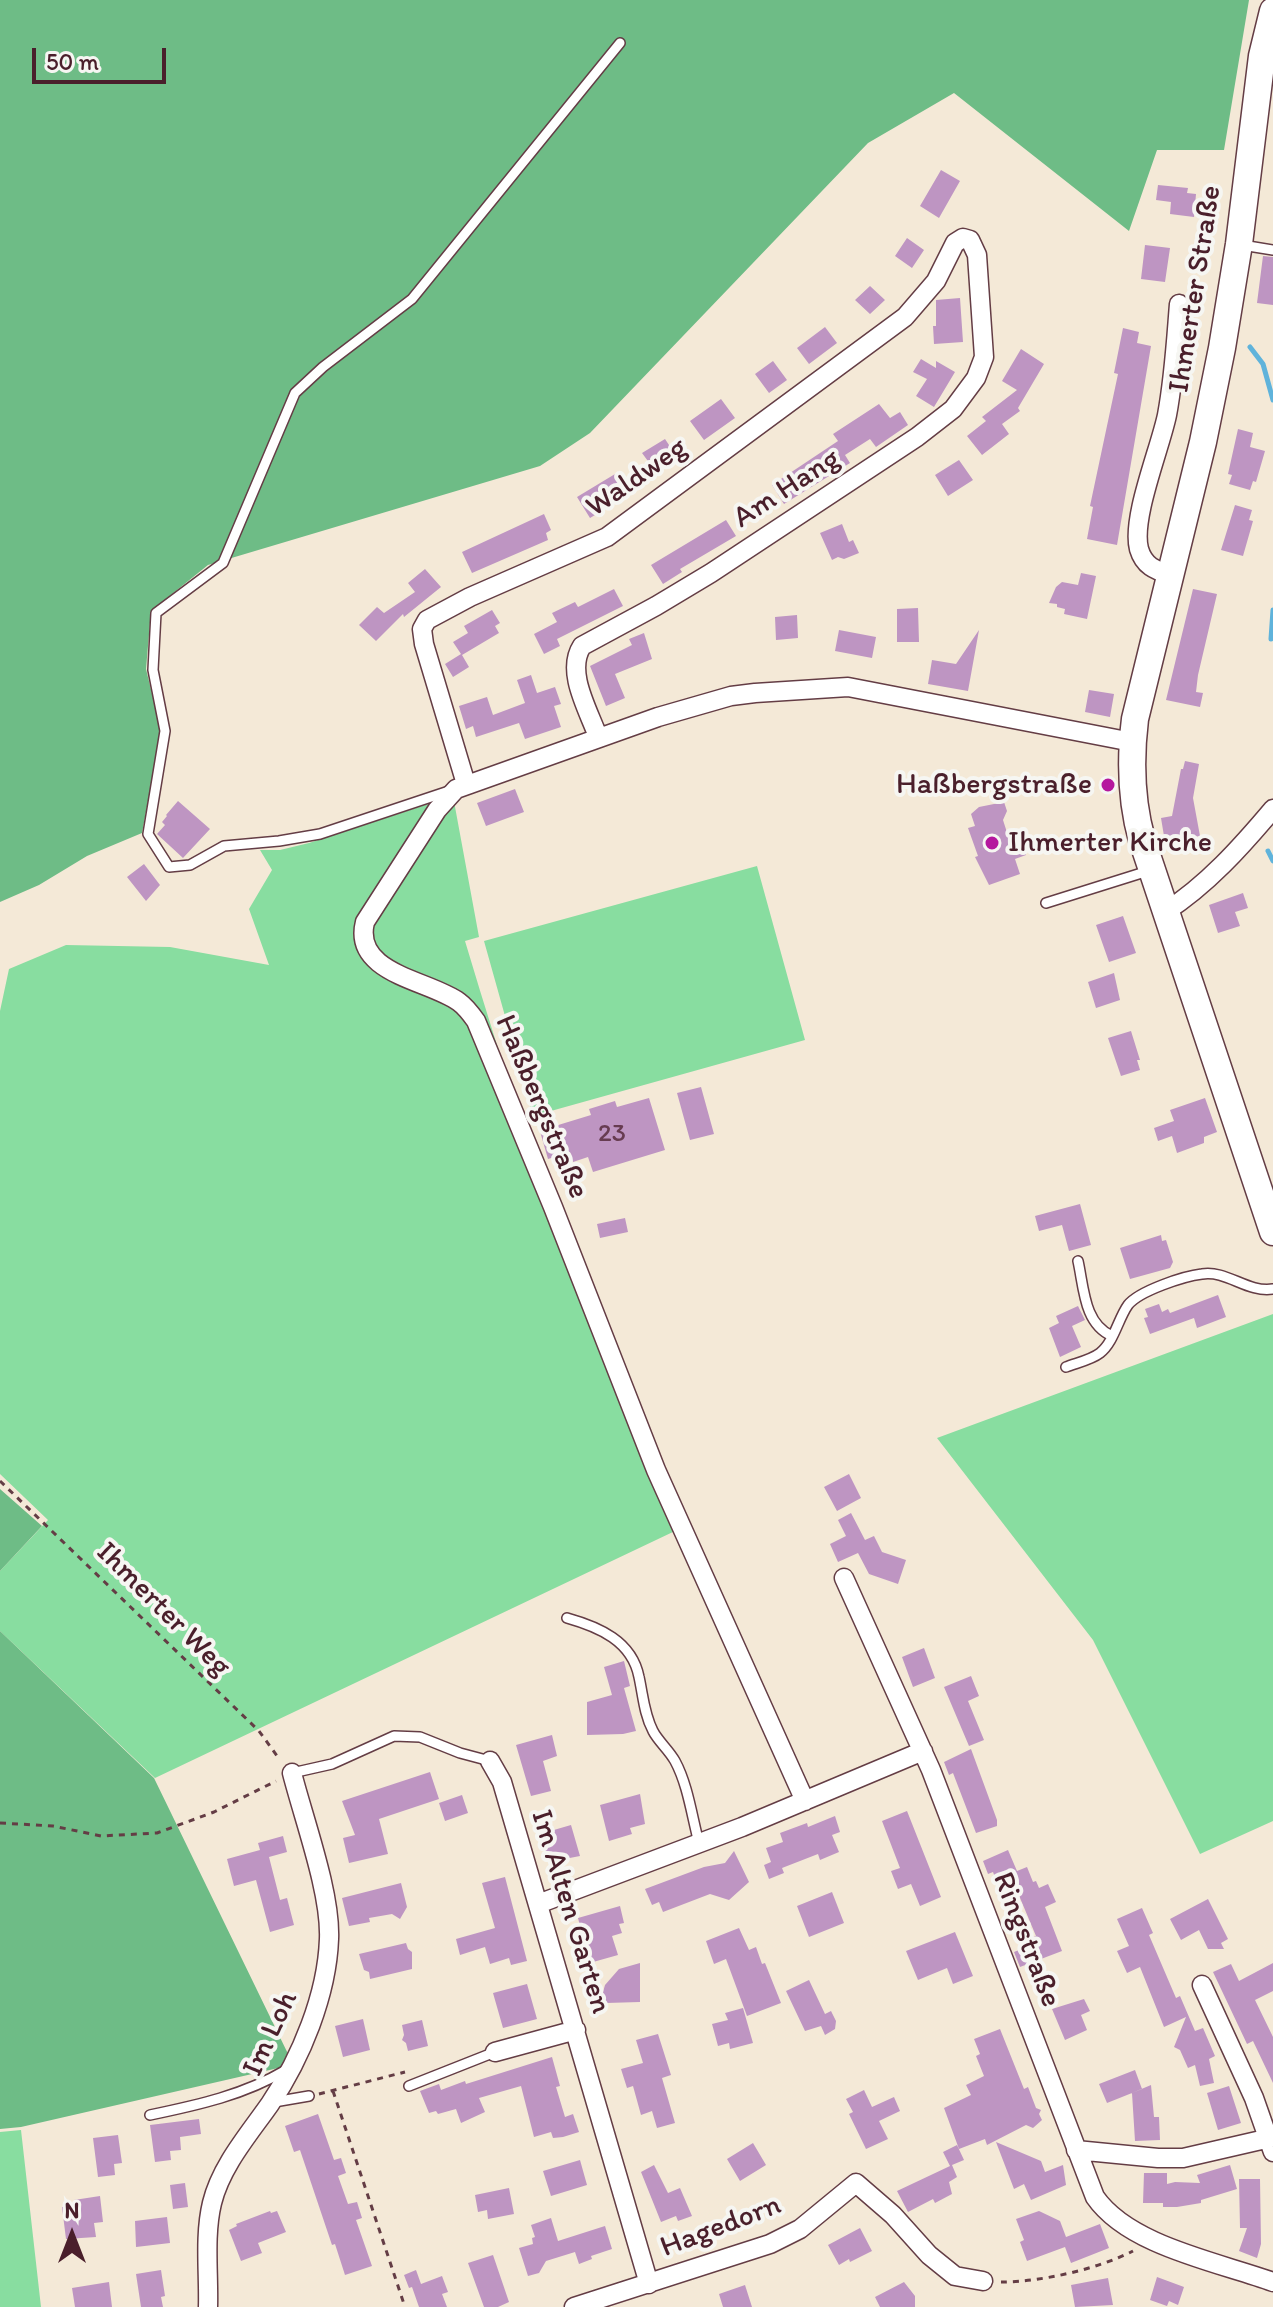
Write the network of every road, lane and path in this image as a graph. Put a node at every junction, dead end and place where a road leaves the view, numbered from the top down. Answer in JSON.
{"nodes":[{"id":1,"x":1273,"y":11,"type":"edge"},
{"id":2,"x":620,"y":43,"type":"dead end"},
{"id":3,"x":1239,"y":244,"type":"junction"},
{"id":4,"x":976,"y":247,"type":"joint"},
{"id":5,"x":1273,"y":250,"type":"edge"},
{"id":6,"x":1179,"y":304,"type":"dead end"},
{"id":7,"x":1170,"y":575,"type":"junction"},
{"id":8,"x":598,"y":737,"type":"junction"},
{"id":9,"x":1132,"y":742,"type":"junction"},
{"id":10,"x":461,"y":786,"type":"junction"},
{"id":11,"x":1273,"y":809,"type":"edge"},
{"id":12,"x":1151,"y":870,"type":"junction"},
{"id":13,"x":1046,"y":903,"type":"dead end"},
{"id":14,"x":1165,"y":912,"type":"junction"},
{"id":15,"x":1273,"y":1232,"type":"edge"},
{"id":16,"x":1078,"y":1261,"type":"dead end"},
{"id":17,"x":1273,"y":1289,"type":"edge"},
{"id":18,"x":1112,"y":1336,"type":"junction"},
{"id":19,"x":1066,"y":1367,"type":"dead end"},
{"id":20,"x":0,"y":1481,"type":"edge"},
{"id":21,"x":844,"y":1578,"type":"dead end"},
{"id":22,"x":567,"y":1618,"type":"dead end"},
{"id":23,"x":923,"y":1751,"type":"junction"},
{"id":24,"x":490,"y":1761,"type":"joint"},
{"id":25,"x":292,"y":1773,"type":"junction"},
{"id":26,"x":805,"y":1801,"type":"junction"},
{"id":27,"x":0,"y":1823,"type":"edge"},
{"id":28,"x":699,"y":1843,"type":"junction"},
{"id":29,"x":538,"y":1904,"type":"junction"},
{"id":30,"x":1202,"y":1985,"type":"dead end"},
{"id":31,"x":576,"y":2030,"type":"junction"},
{"id":32,"x":495,"y":2052,"type":"joint"},
{"id":33,"x":289,"y":2068,"type":"junction"},
{"id":34,"x":372,"y":2080,"type":"dead end"},
{"id":35,"x":409,"y":2086,"type":"dead end"},
{"id":36,"x":333,"y":2091,"type":"junction"},
{"id":37,"x":309,"y":2096,"type":"joint"},
{"id":38,"x":270,"y":2103,"type":"junction"},
{"id":39,"x":150,"y":2115,"type":"dead end"},
{"id":40,"x":1271,"y":2145,"type":"edge"},
{"id":41,"x":1076,"y":2150,"type":"junction"},
{"id":42,"x":1150,"y":2240,"type":"junction"},
{"id":43,"x":983,"y":2281,"type":"joint"},
{"id":44,"x":1273,"y":2282,"type":"edge"},
{"id":45,"x":649,"y":2284,"type":"junction"},
{"id":46,"x":208,"y":2307,"type":"edge"},
{"id":47,"x":405,"y":2307,"type":"edge"},
{"id":48,"x":574,"y":2307,"type":"edge"}],
"edges":[{"from":1,"to":3,"type":"main road","name":"Ihmerter Straße"},
{"from":2,"to":10,"type":"lane"},
{"from":3,"to":5,"type":"lane"},
{"from":3,"to":7,"type":"main road","name":"Ihmerter Straße"},
{"from":4,"to":8,"type":"street","name":"Am Hang"},
{"from":4,"to":10,"type":"street","name":"Waldweg"},
{"from":6,"to":7,"type":"street","name":"Ihmerter Straße"},
{"from":7,"to":9,"type":"main road","name":"Ihmerter Straße"},
{"from":8,"to":9,"type":"street"},
{"from":8,"to":10,"type":"street"},
{"from":9,"to":12,"type":"main road","name":"Ihmerter Straße"},
{"from":10,"to":26,"type":"street","name":"Haßbergstraße"},
{"from":11,"to":14,"type":"street"},
{"from":12,"to":13,"type":"lane"},
{"from":12,"to":14,"type":"main road","name":"Ihmerter Straße"},
{"from":14,"to":15,"type":"main road","name":"Ihmerter Straße"},
{"from":16,"to":18,"type":"lane"},
{"from":17,"to":18,"type":"lane"},
{"from":18,"to":19,"type":"lane"},
{"from":20,"to":25,"type":"path","name":"Ihmerter Weg"},
{"from":21,"to":23,"type":"street","name":"Ringstraße"},
{"from":22,"to":28,"type":"lane"},
{"from":23,"to":26,"type":"street"},
{"from":23,"to":41,"type":"street","name":"Ringstraße"},
{"from":24,"to":25,"type":"lane","name":"Im Alten Garten"},
{"from":24,"to":29,"type":"street","name":"Im Alten Garten"},
{"from":25,"to":27,"type":"path"},
{"from":25,"to":33,"type":"street","name":"Im Loh"},
{"from":26,"to":28,"type":"street"},
{"from":28,"to":29,"type":"street"},
{"from":29,"to":31,"type":"street","name":"Im Alten Garten"},
{"from":30,"to":40,"type":"street"},
{"from":31,"to":32,"type":"street"},
{"from":31,"to":45,"type":"street","name":"Im Alten Garten"},
{"from":32,"to":35,"type":"lane"},
{"from":33,"to":38,"type":"street","name":"Im Loh"},
{"from":33,"to":39,"type":"lane"},
{"from":34,"to":36,"type":"path"},
{"from":36,"to":37,"type":"path"},
{"from":36,"to":47,"type":"path"},
{"from":37,"to":38,"type":"lane"},
{"from":38,"to":46,"type":"street","name":"Im Loh"},
{"from":40,"to":41,"type":"street"},
{"from":41,"to":42,"type":"street","name":"Ringstraße"},
{"from":42,"to":43,"type":"path"},
{"from":42,"to":44,"type":"street","name":"Ringstraße"},
{"from":43,"to":45,"type":"street","name":"Hagedorn"},
{"from":45,"to":48,"type":"street","name":"Hagedorn"}]}
